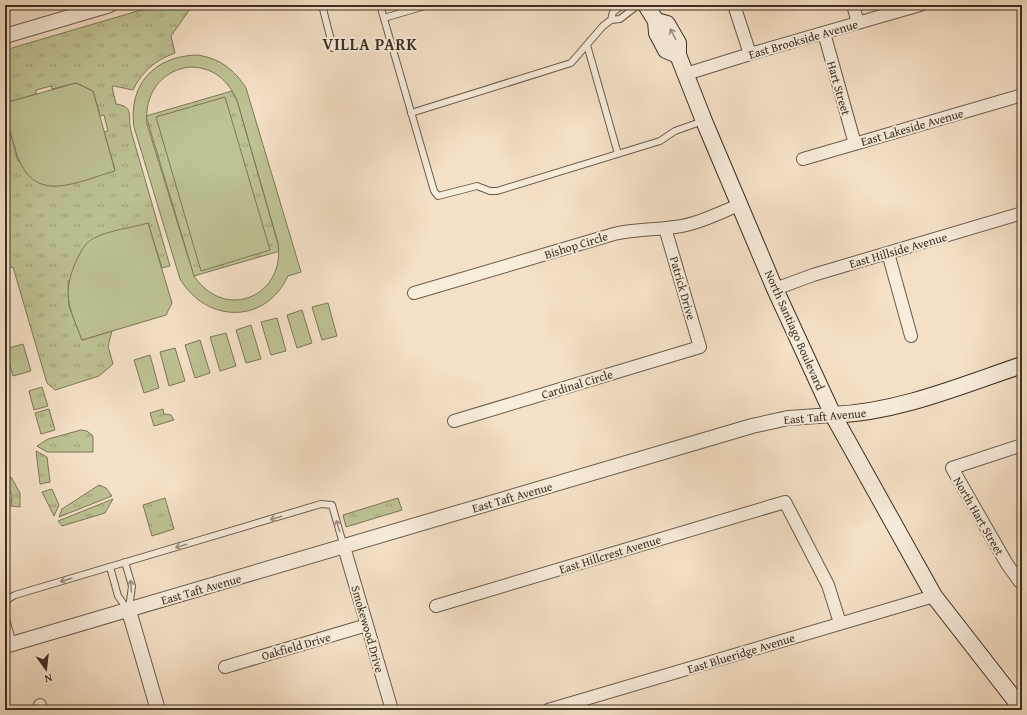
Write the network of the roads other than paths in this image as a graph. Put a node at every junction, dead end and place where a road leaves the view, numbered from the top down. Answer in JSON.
{"nodes":[{"id":1,"x":110,"y":5,"type":"edge"},
{"id":2,"x":322,"y":5,"type":"edge"},
{"id":3,"x":380,"y":5,"type":"edge"},
{"id":4,"x":428,"y":5,"type":"edge"},
{"id":5,"x":623,"y":5,"type":"edge"},
{"id":6,"x":638,"y":5,"type":"edge"},
{"id":7,"x":646,"y":5,"type":"edge"},
{"id":8,"x":734,"y":5,"type":"edge"},
{"id":9,"x":853,"y":5,"type":"edge"},
{"id":10,"x":920,"y":5,"type":"edge"},
{"id":11,"x":384,"y":18,"type":"junction"},
{"id":12,"x":611,"y":20,"type":"junction"},
{"id":13,"x":858,"y":23,"type":"junction"},
{"id":14,"x":824,"y":33,"type":"junction"},
{"id":15,"x":5,"y":36,"type":"edge"},
{"id":16,"x":587,"y":45,"type":"junction"},
{"id":17,"x":334,"y":48,"type":"dead end"},
{"id":18,"x":750,"y":54,"type":"junction"},
{"id":19,"x":686,"y":74,"type":"junction"},
{"id":20,"x":1022,"y":95,"type":"edge"},
{"id":21,"x":411,"y":113,"type":"junction"},
{"id":22,"x":704,"y":121,"type":"junction"},
{"id":23,"x":855,"y":144,"type":"junction"},
{"id":24,"x":618,"y":154,"type":"junction"},
{"id":25,"x":803,"y":159,"type":"dead end"},
{"id":26,"x":740,"y":205,"type":"junction"},
{"id":27,"x":1022,"y":214,"type":"edge"},
{"id":28,"x":665,"y":228,"type":"junction"},
{"id":29,"x":888,"y":253,"type":"junction"},
{"id":30,"x":776,"y":289,"type":"junction"},
{"id":31,"x":414,"y":293,"type":"dead end"},
{"id":32,"x":911,"y":336,"type":"dead end"},
{"id":33,"x":700,"y":347,"type":"joint"},
{"id":34,"x":1022,"y":366,"type":"edge"},
{"id":35,"x":833,"y":415,"type":"junction"},
{"id":36,"x":454,"y":421,"type":"dead end"},
{"id":37,"x":1022,"y":445,"type":"edge"},
{"id":38,"x":344,"y":547,"type":"junction"},
{"id":39,"x":125,"y":562,"type":"junction"},
{"id":40,"x":110,"y":567,"type":"junction"},
{"id":41,"x":1021,"y":581,"type":"edge"},
{"id":42,"x":934,"y":596,"type":"junction"},
{"id":43,"x":5,"y":605,"type":"edge"},
{"id":44,"x":436,"y":606,"type":"dead end"},
{"id":45,"x":129,"y":611,"type":"junction"},
{"id":46,"x":5,"y":615,"type":"edge"},
{"id":47,"x":840,"y":623,"type":"junction"},
{"id":48,"x":367,"y":625,"type":"junction"},
{"id":49,"x":9,"y":645,"type":"edge"},
{"id":50,"x":225,"y":667,"type":"dead end"},
{"id":51,"x":1022,"y":708,"type":"edge"},
{"id":52,"x":158,"y":710,"type":"edge"},
{"id":53,"x":392,"y":710,"type":"edge"},
{"id":54,"x":548,"y":710,"type":"edge"}],
"edges":[{"from":1,"to":15,"type":"street"},
{"from":2,"to":17,"type":"lane"},
{"from":3,"to":11,"type":"lane"},
{"from":4,"to":11,"type":"lane"},
{"from":5,"to":12,"type":"lane"},
{"from":6,"to":12,"type":"lane"},
{"from":7,"to":19,"type":"main road","name":"North Santiago Boulevard"},
{"from":8,"to":18,"type":"street"},
{"from":9,"to":13,"type":"street"},
{"from":10,"to":13,"type":"street","name":"East Brookside Avenue"},
{"from":11,"to":21,"type":"lane"},
{"from":12,"to":16,"type":"lane"},
{"from":13,"to":14,"type":"street","name":"East Brookside Avenue"},
{"from":14,"to":18,"type":"street","name":"East Brookside Avenue"},
{"from":14,"to":23,"type":"street","name":"Hart Street"},
{"from":16,"to":21,"type":"lane"},
{"from":16,"to":24,"type":"lane"},
{"from":18,"to":19,"type":"street","name":"East Brookside Avenue"},
{"from":19,"to":22,"type":"main road","name":"North Santiago Boulevard"},
{"from":20,"to":23,"type":"street","name":"East Lakeside Avenue"},
{"from":21,"to":24,"type":"lane"},
{"from":22,"to":24,"type":"lane"},
{"from":22,"to":26,"type":"main road","name":"North Santiago Boulevard"},
{"from":23,"to":25,"type":"street","name":"East Lakeside Avenue"},
{"from":26,"to":28,"type":"street","name":"Bishop Circle"},
{"from":26,"to":30,"type":"main road","name":"North Santiago Boulevard"},
{"from":27,"to":29,"type":"street","name":"East Hillside Avenue"},
{"from":28,"to":31,"type":"street","name":"Bishop Circle"},
{"from":28,"to":33,"type":"street","name":"Patrick Drive"},
{"from":29,"to":30,"type":"street","name":"East Hillside Avenue"},
{"from":29,"to":32,"type":"street"},
{"from":30,"to":35,"type":"main road","name":"North Santiago Boulevard"},
{"from":33,"to":36,"type":"street","name":"Cardinal Circle"},
{"from":34,"to":35,"type":"main road","name":"East Taft Avenue"},
{"from":35,"to":38,"type":"street","name":"East Taft Avenue"},
{"from":35,"to":42,"type":"main road","name":"North Santiago Boulevard"},
{"from":37,"to":41,"type":"street","name":"North Hart Street"},
{"from":38,"to":39,"type":"lane","one_way":true},
{"from":38,"to":45,"type":"street","name":"East Taft Avenue"},
{"from":38,"to":48,"type":"street","name":"Smokewood Drive"},
{"from":39,"to":40,"type":"lane"},
{"from":45,"to":39,"type":"lane","one_way":true},
{"from":40,"to":43,"type":"lane","one_way":true},
{"from":40,"to":45,"type":"lane"},
{"from":42,"to":47,"type":"street","name":"East Blueridge Avenue"},
{"from":42,"to":51,"type":"main road","name":"North Santiago Boulevard"},
{"from":44,"to":47,"type":"street","name":"East Hillcrest Avenue"},
{"from":45,"to":49,"type":"street","name":"East Taft Avenue"},
{"from":45,"to":52,"type":"street"},
{"from":46,"to":49,"type":"lane"},
{"from":47,"to":54,"type":"street","name":"East Blueridge Avenue"},
{"from":48,"to":50,"type":"street","name":"Oakfield Drive"},
{"from":48,"to":53,"type":"street","name":"Smokewood Drive"}]}
